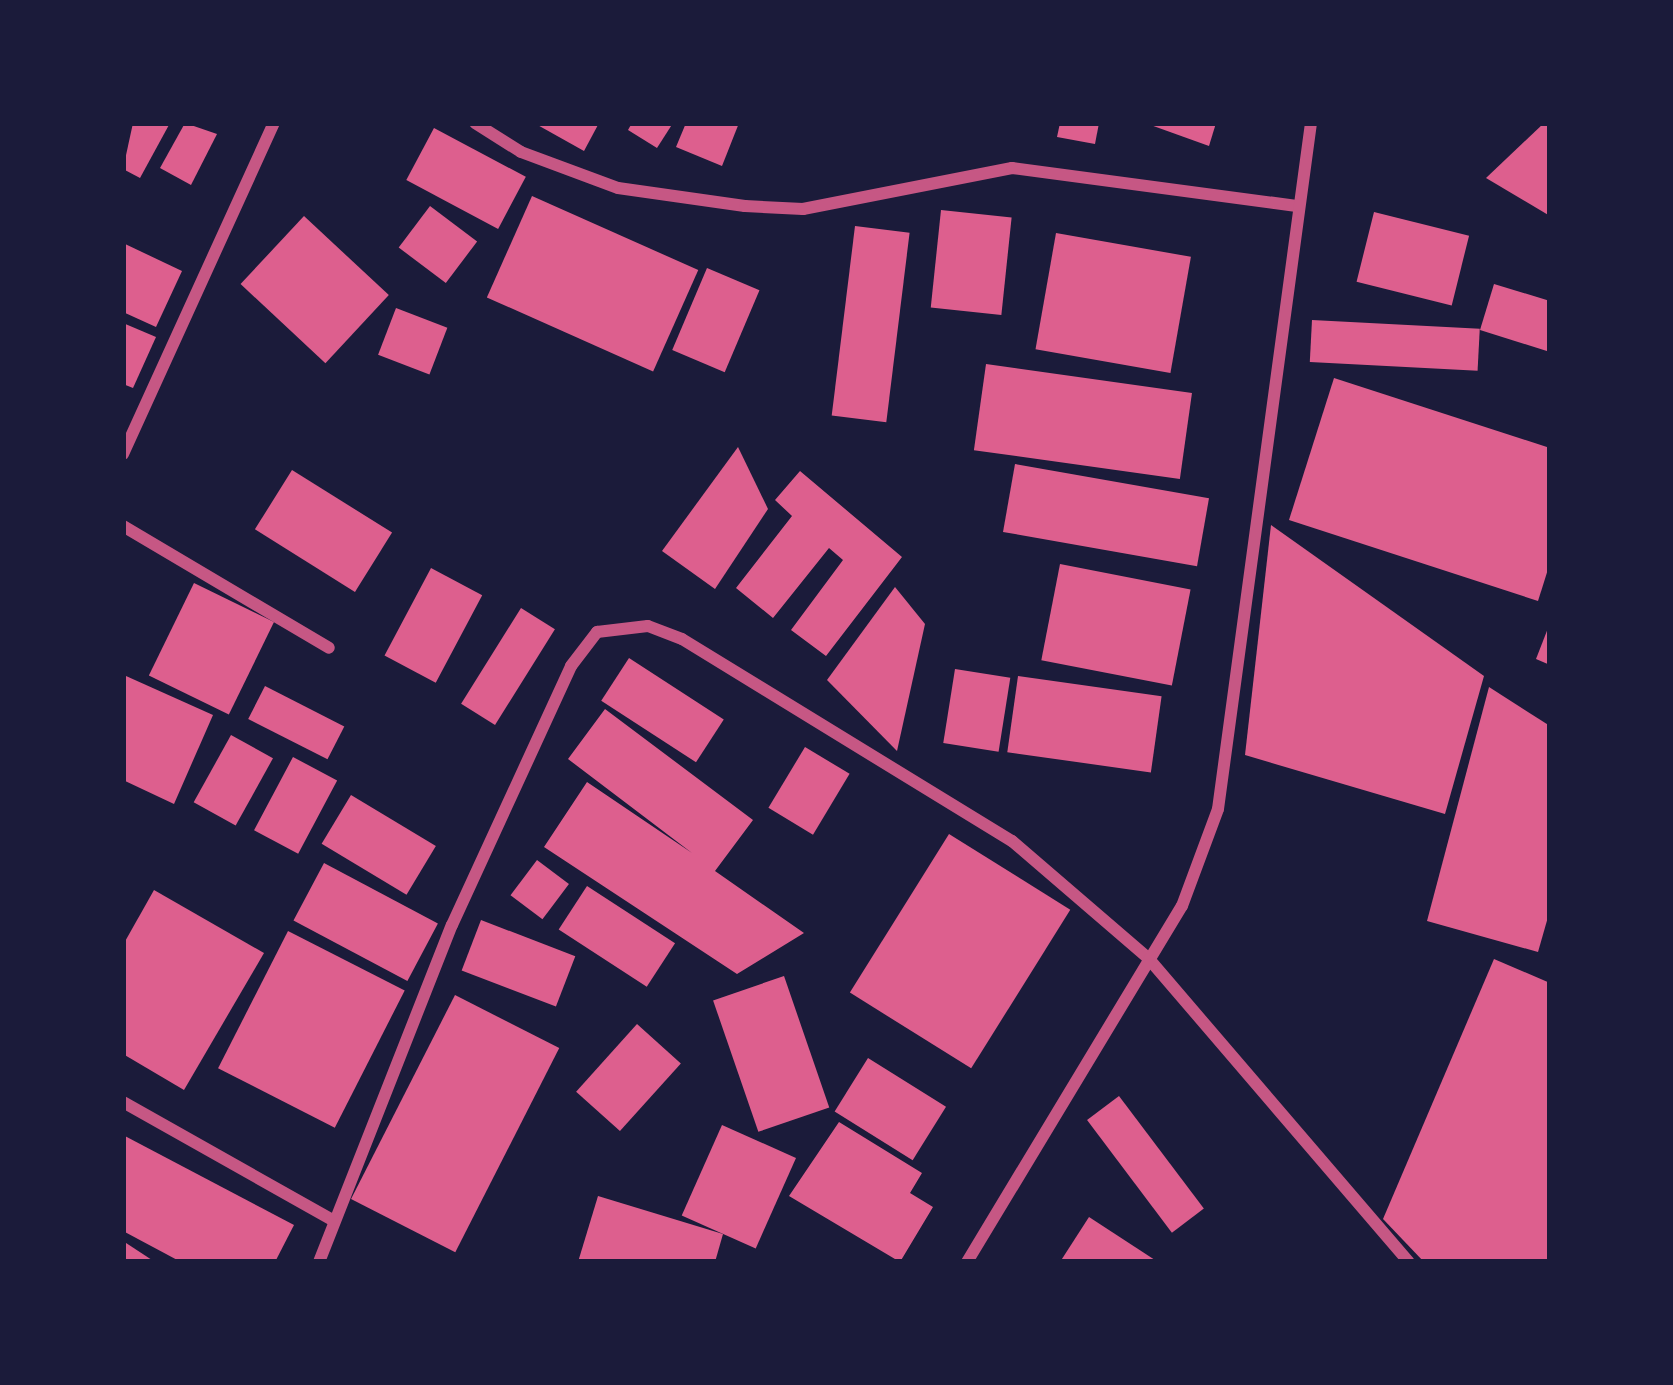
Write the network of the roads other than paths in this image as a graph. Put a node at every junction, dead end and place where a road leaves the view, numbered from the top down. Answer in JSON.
{"nodes":[{"id":1,"x":253,"y":123,"type":"edge"},
{"id":2,"x":475,"y":123,"type":"edge"},
{"id":3,"x":1311,"y":123,"type":"edge"},
{"id":4,"x":272,"y":126,"type":"edge"},
{"id":5,"x":1298,"y":206,"type":"junction"},
{"id":6,"x":123,"y":454,"type":"edge"},
{"id":7,"x":123,"y":526,"type":"edge"},
{"id":8,"x":328,"y":648,"type":"dead end"},
{"id":9,"x":1149,"y":959,"type":"junction"},
{"id":10,"x":123,"y":1102,"type":"edge"},
{"id":11,"x":334,"y":1221,"type":"junction"},
{"id":12,"x":319,"y":1262,"type":"edge"},
{"id":13,"x":967,"y":1262,"type":"edge"},
{"id":14,"x":1409,"y":1262,"type":"edge"}],
"edges":[{"from":1,"to":4,"type":"street"},
{"from":2,"to":5,"type":"street"},
{"from":3,"to":5,"type":"street"},
{"from":4,"to":6,"type":"street"},
{"from":5,"to":9,"type":"street"},
{"from":7,"to":8,"type":"street"},
{"from":9,"to":11,"type":"street"},
{"from":9,"to":13,"type":"street"},
{"from":9,"to":14,"type":"street"},
{"from":10,"to":11,"type":"street"},
{"from":11,"to":12,"type":"street"}]}
